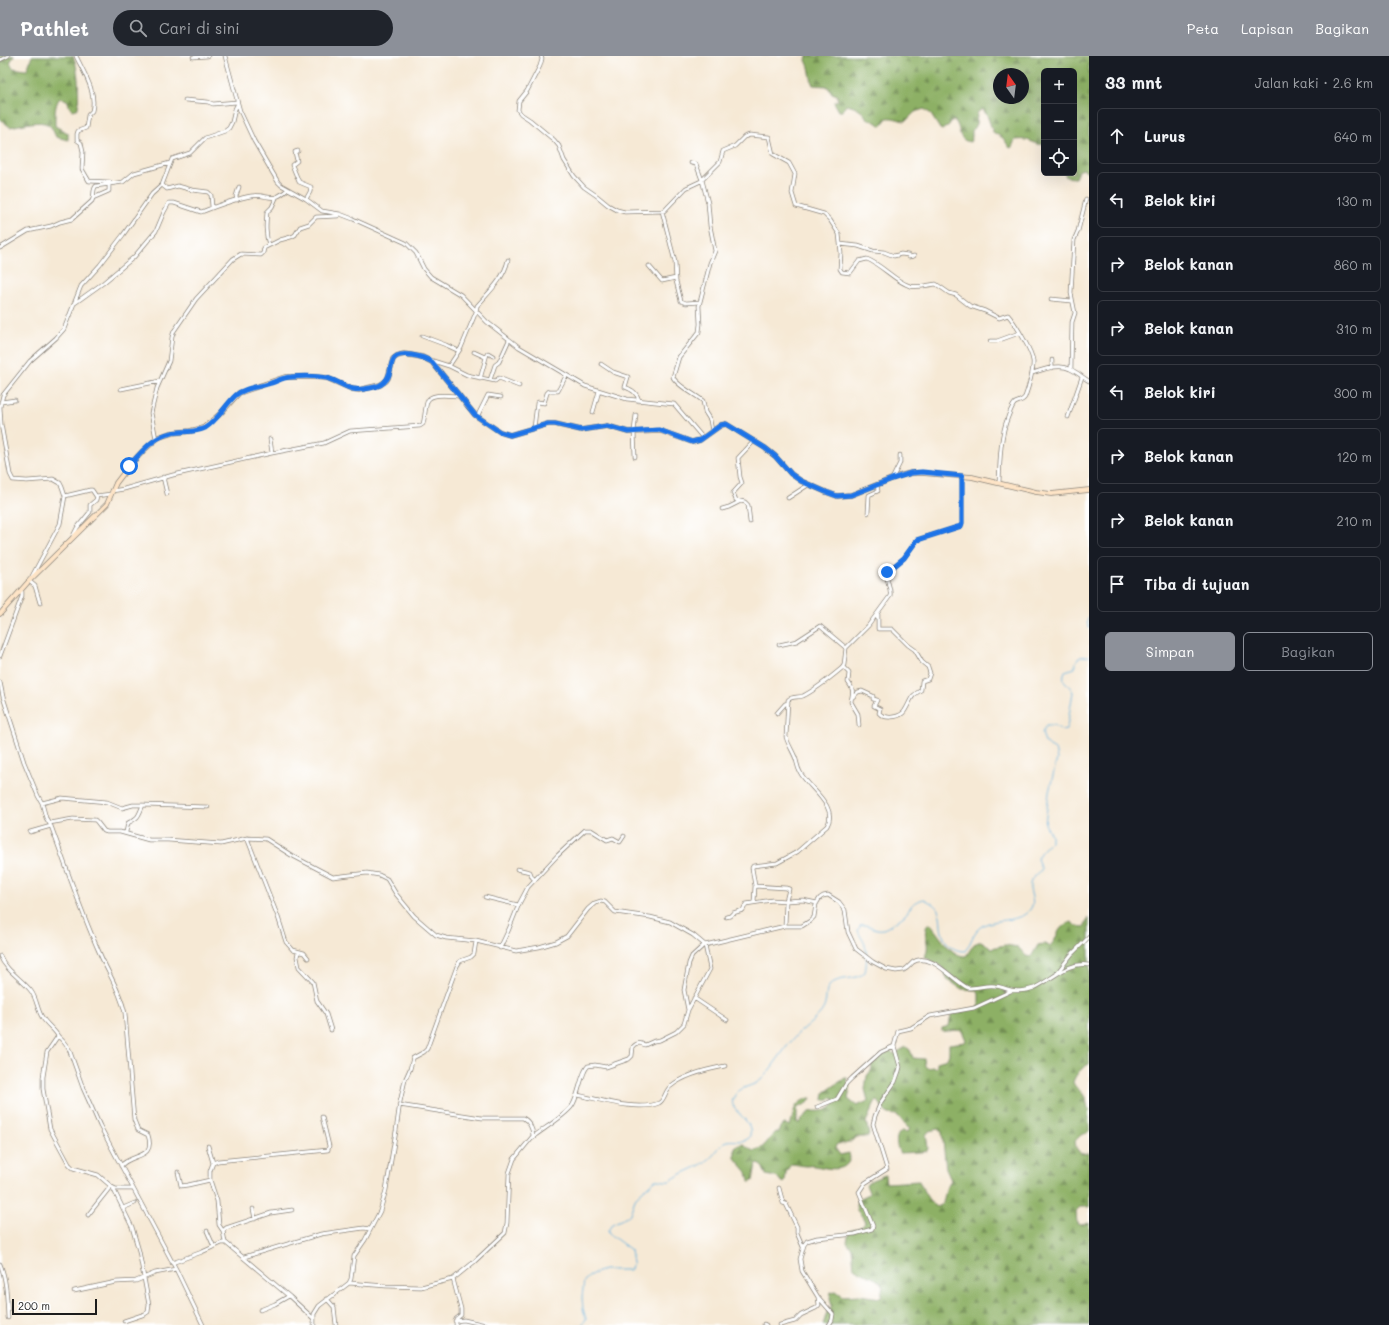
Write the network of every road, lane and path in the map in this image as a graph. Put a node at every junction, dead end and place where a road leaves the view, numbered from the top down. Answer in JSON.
{"nodes":[{"id":1,"x":8,"y":56,"type":"edge"},
{"id":2,"x":76,"y":56,"type":"edge"},
{"id":3,"x":208,"y":56,"type":"edge"},
{"id":4,"x":225,"y":56,"type":"edge"},
{"id":5,"x":541,"y":56,"type":"edge"},
{"id":6,"x":193,"y":57,"type":"dead end"},
{"id":7,"x":0,"y":60,"type":"edge"},
{"id":8,"x":185,"y":100,"type":"dead end"},
{"id":9,"x":237,"y":103,"type":"junction"},
{"id":10,"x":298,"y":151,"type":"dead end"},
{"id":11,"x":170,"y":163,"type":"junction"},
{"id":12,"x":691,"y":163,"type":"dead end"},
{"id":13,"x":702,"y":180,"type":"junction"},
{"id":14,"x":124,"y":182,"type":"junction"},
{"id":15,"x":109,"y":184,"type":"junction"},
{"id":16,"x":162,"y":185,"type":"junction"},
{"id":17,"x":238,"y":187,"type":"dead end"},
{"id":18,"x":288,"y":189,"type":"junction"},
{"id":19,"x":93,"y":198,"type":"junction"},
{"id":20,"x":276,"y":198,"type":"junction"},
{"id":21,"x":306,"y":199,"type":"junction"},
{"id":22,"x":1086,"y":199,"type":"dead end"},
{"id":23,"x":237,"y":200,"type":"junction"},
{"id":24,"x":212,"y":207,"type":"junction"},
{"id":25,"x":662,"y":211,"type":"junction"},
{"id":26,"x":340,"y":214,"type":"junction"},
{"id":27,"x":840,"y":244,"type":"junction"},
{"id":28,"x":269,"y":245,"type":"junction"},
{"id":29,"x":0,"y":248,"type":"edge"},
{"id":30,"x":914,"y":256,"type":"dead end"},
{"id":31,"x":508,"y":260,"type":"dead end"},
{"id":32,"x":650,"y":266,"type":"dead end"},
{"id":33,"x":676,"y":278,"type":"junction"},
{"id":34,"x":1052,"y":299,"type":"dead end"},
{"id":35,"x":1072,"y":300,"type":"junction"},
{"id":36,"x":700,"y":302,"type":"junction"},
{"id":37,"x":75,"y":303,"type":"junction"},
{"id":38,"x":476,"y":312,"type":"junction"},
{"id":39,"x":1019,"y":333,"type":"junction"},
{"id":40,"x":422,"y":336,"type":"dead end"},
{"id":41,"x":509,"y":340,"type":"junction"},
{"id":42,"x":990,"y":342,"type":"dead end"},
{"id":43,"x":459,"y":351,"type":"junction"},
{"id":44,"x":474,"y":352,"type":"dead end"},
{"id":45,"x":493,"y":356,"type":"dead end"},
{"id":46,"x":485,"y":357,"type":"junction"},
{"id":47,"x":427,"y":359,"type":"junction"},
{"id":48,"x":1052,"y":360,"type":"dead end"},
{"id":49,"x":478,"y":362,"type":"dead end"},
{"id":50,"x":484,"y":363,"type":"junction"},
{"id":51,"x":601,"y":364,"type":"dead end"},
{"id":52,"x":449,"y":366,"type":"junction"},
{"id":53,"x":1052,"y":368,"type":"junction"},
{"id":54,"x":1071,"y":369,"type":"junction"},
{"id":55,"x":1032,"y":373,"type":"junction"},
{"id":56,"x":566,"y":376,"type":"junction"},
{"id":57,"x":1082,"y":377,"type":"junction"},
{"id":58,"x":480,"y":379,"type":"junction"},
{"id":59,"x":490,"y":380,"type":"junction"},
{"id":60,"x":160,"y":381,"type":"junction"},
{"id":61,"x":1089,"y":381,"type":"edge"},
{"id":62,"x":519,"y":386,"type":"dead end"},
{"id":63,"x":121,"y":388,"type":"dead end"},
{"id":64,"x":599,"y":391,"type":"junction"},
{"id":65,"x":460,"y":396,"type":"junction"},
{"id":66,"x":501,"y":397,"type":"dead end"},
{"id":67,"x":15,"y":400,"type":"dead end"},
{"id":68,"x":639,"y":401,"type":"junction"},
{"id":69,"x":1,"y":402,"type":"edge"},
{"id":70,"x":593,"y":412,"type":"dead end"},
{"id":71,"x":636,"y":415,"type":"dead end"},
{"id":72,"x":477,"y":416,"type":"junction"},
{"id":73,"x":1068,"y":417,"type":"dead end"},
{"id":74,"x":534,"y":428,"type":"junction"},
{"id":75,"x":1,"y":431,"type":"edge"},
{"id":76,"x":634,"y":431,"type":"junction"},
{"id":77,"x":712,"y":431,"type":"junction"},
{"id":78,"x":703,"y":438,"type":"junction"},
{"id":79,"x":270,"y":439,"type":"dead end"},
{"id":80,"x":156,"y":440,"type":"junction"},
{"id":81,"x":754,"y":441,"type":"junction"},
{"id":82,"x":272,"y":453,"type":"junction"},
{"id":83,"x":900,"y":455,"type":"dead end"},
{"id":84,"x":635,"y":457,"type":"dead end"},
{"id":85,"x":962,"y":476,"type":"junction"},
{"id":86,"x":163,"y":477,"type":"junction"},
{"id":87,"x":892,"y":479,"type":"junction"},
{"id":88,"x":999,"y":483,"type":"junction"},
{"id":89,"x":808,"y":485,"type":"junction"},
{"id":90,"x":877,"y":485,"type":"junction"},
{"id":91,"x":1089,"y":490,"type":"edge"},
{"id":92,"x":112,"y":492,"type":"junction"},
{"id":93,"x":166,"y":494,"type":"dead end"},
{"id":94,"x":65,"y":496,"type":"junction"},
{"id":95,"x":97,"y":496,"type":"junction"},
{"id":96,"x":788,"y":498,"type":"dead end"},
{"id":97,"x":739,"y":502,"type":"junction"},
{"id":98,"x":722,"y":509,"type":"dead end"},
{"id":99,"x":868,"y":513,"type":"dead end"},
{"id":100,"x":750,"y":522,"type":"dead end"},
{"id":101,"x":73,"y":536,"type":"junction"},
{"id":102,"x":30,"y":580,"type":"junction"},
{"id":103,"x":21,"y":590,"type":"junction"},
{"id":104,"x":40,"y":603,"type":"dead end"},
{"id":105,"x":0,"y":614,"type":"edge"},
{"id":106,"x":878,"y":614,"type":"junction"},
{"id":107,"x":779,"y":646,"type":"dead end"},
{"id":108,"x":846,"y":648,"type":"junction"},
{"id":109,"x":0,"y":656,"type":"edge"},
{"id":110,"x":843,"y":667,"type":"junction"},
{"id":111,"x":0,"y":682,"type":"edge"},
{"id":112,"x":1,"y":694,"type":"edge"},
{"id":113,"x":853,"y":697,"type":"junction"},
{"id":114,"x":788,"y":703,"type":"junction"},
{"id":115,"x":777,"y":713,"type":"dead end"},
{"id":116,"x":859,"y":725,"type":"dead end"},
{"id":117,"x":42,"y":803,"type":"junction"},
{"id":118,"x":143,"y":805,"type":"junction"},
{"id":119,"x":208,"y":807,"type":"dead end"},
{"id":120,"x":50,"y":824,"type":"junction"},
{"id":121,"x":30,"y":832,"type":"dead end"},
{"id":122,"x":124,"y":833,"type":"junction"},
{"id":123,"x":624,"y":836,"type":"dead end"},
{"id":124,"x":247,"y":838,"type":"junction"},
{"id":125,"x":517,"y":869,"type":"dead end"},
{"id":126,"x":535,"y":880,"type":"junction"},
{"id":127,"x":755,"y":886,"type":"junction"},
{"id":128,"x":485,"y":897,"type":"dead end"},
{"id":129,"x":786,"y":901,"type":"junction"},
{"id":130,"x":754,"y":902,"type":"junction"},
{"id":131,"x":817,"y":903,"type":"junction"},
{"id":132,"x":518,"y":905,"type":"junction"},
{"id":133,"x":726,"y":918,"type":"dead end"},
{"id":134,"x":785,"y":926,"type":"junction"},
{"id":135,"x":1089,"y":937,"type":"edge"},
{"id":136,"x":476,"y":941,"type":"junction"},
{"id":137,"x":704,"y":945,"type":"junction"},
{"id":138,"x":500,"y":948,"type":"junction"},
{"id":139,"x":298,"y":952,"type":"junction"},
{"id":140,"x":0,"y":956,"type":"edge"},
{"id":141,"x":308,"y":958,"type":"dead end"},
{"id":142,"x":1089,"y":965,"type":"edge"},
{"id":143,"x":1056,"y":974,"type":"junction"},
{"id":144,"x":1013,"y":990,"type":"junction"},
{"id":145,"x":694,"y":998,"type":"junction"},
{"id":146,"x":688,"y":1010,"type":"junction"},
{"id":147,"x":727,"y":1020,"type":"dead end"},
{"id":148,"x":332,"y":1030,"type":"dead end"},
{"id":149,"x":58,"y":1036,"type":"junction"},
{"id":150,"x":894,"y":1046,"type":"junction"},
{"id":151,"x":725,"y":1066,"type":"dead end"},
{"id":152,"x":577,"y":1095,"type":"junction"},
{"id":153,"x":399,"y":1105,"type":"junction"},
{"id":154,"x":816,"y":1107,"type":"dead end"},
{"id":155,"x":322,"y":1117,"type":"dead end"},
{"id":156,"x":533,"y":1137,"type":"junction"},
{"id":157,"x":208,"y":1146,"type":"dead end"},
{"id":158,"x":213,"y":1164,"type":"junction"},
{"id":159,"x":121,"y":1166,"type":"junction"},
{"id":160,"x":178,"y":1172,"type":"dead end"},
{"id":161,"x":210,"y":1180,"type":"junction"},
{"id":162,"x":112,"y":1187,"type":"junction"},
{"id":163,"x":779,"y":1188,"type":"dead end"},
{"id":164,"x":133,"y":1189,"type":"junction"},
{"id":165,"x":135,"y":1203,"type":"dead end"},
{"id":166,"x":123,"y":1208,"type":"junction"},
{"id":167,"x":253,"y":1209,"type":"dead end"},
{"id":168,"x":292,"y":1210,"type":"dead end"},
{"id":169,"x":88,"y":1215,"type":"dead end"},
{"id":170,"x":255,"y":1219,"type":"junction"},
{"id":171,"x":370,"y":1228,"type":"junction"},
{"id":172,"x":207,"y":1231,"type":"dead end"},
{"id":173,"x":223,"y":1231,"type":"junction"},
{"id":174,"x":225,"y":1242,"type":"junction"},
{"id":175,"x":214,"y":1246,"type":"junction"},
{"id":176,"x":804,"y":1247,"type":"junction"},
{"id":177,"x":244,"y":1257,"type":"junction"},
{"id":178,"x":172,"y":1263,"type":"junction"},
{"id":179,"x":0,"y":1264,"type":"edge"},
{"id":180,"x":176,"y":1269,"type":"junction"},
{"id":181,"x":145,"y":1277,"type":"junction"},
{"id":182,"x":453,"y":1279,"type":"junction"},
{"id":183,"x":349,"y":1282,"type":"junction"},
{"id":184,"x":74,"y":1291,"type":"dead end"},
{"id":185,"x":289,"y":1296,"type":"junction"},
{"id":186,"x":818,"y":1297,"type":"junction"},
{"id":187,"x":327,"y":1299,"type":"junction"},
{"id":188,"x":260,"y":1310,"type":"dead end"},
{"id":189,"x":8,"y":1318,"type":"dead end"},
{"id":190,"x":314,"y":1320,"type":"junction"},
{"id":191,"x":124,"y":1321,"type":"dead end"},
{"id":192,"x":456,"y":1323,"type":"edge"},
{"id":193,"x":203,"y":1325,"type":"edge"},
{"id":194,"x":314,"y":1325,"type":"edge"},
{"id":195,"x":336,"y":1325,"type":"edge"},
{"id":196,"x":486,"y":1325,"type":"edge"},
{"id":197,"x":780,"y":1325,"type":"edge"},
{"id":198,"x":829,"y":1325,"type":"edge"}],
"edges":[{"from":1,"to":7,"type":"street"},
{"from":2,"to":14,"type":"street"},
{"from":3,"to":6,"type":"street"},
{"from":4,"to":9,"type":"street"},
{"from":5,"to":25,"type":"street"},
{"from":8,"to":9,"type":"street"},
{"from":9,"to":11,"type":"street"},
{"from":9,"to":18,"type":"street"},
{"from":10,"to":21,"type":"street"},
{"from":11,"to":14,"type":"street"},
{"from":11,"to":16,"type":"street"},
{"from":12,"to":13,"type":"street"},
{"from":13,"to":25,"type":"street"},
{"from":13,"to":27,"type":"street"},
{"from":13,"to":36,"type":"street"},
{"from":14,"to":15,"type":"street"},
{"from":15,"to":19,"type":"street"},
{"from":15,"to":19,"type":"street"},
{"from":16,"to":24,"type":"street"},
{"from":16,"to":37,"type":"street"},
{"from":17,"to":23,"type":"street"},
{"from":18,"to":20,"type":"street"},
{"from":18,"to":21,"type":"street"},
{"from":19,"to":29,"type":"street"},
{"from":20,"to":23,"type":"street"},
{"from":20,"to":28,"type":"street"},
{"from":21,"to":26,"type":"street"},
{"from":22,"to":35,"type":"street"},
{"from":23,"to":24,"type":"street"},
{"from":24,"to":37,"type":"street"},
{"from":25,"to":33,"type":"street"},
{"from":26,"to":28,"type":"street"},
{"from":26,"to":38,"type":"street"},
{"from":27,"to":30,"type":"street"},
{"from":27,"to":39,"type":"street"},
{"from":28,"to":60,"type":"street"},
{"from":31,"to":38,"type":"street"},
{"from":32,"to":33,"type":"street"},
{"from":33,"to":36,"type":"street"},
{"from":34,"to":35,"type":"street"},
{"from":35,"to":54,"type":"street"},
{"from":36,"to":77,"type":"street"},
{"from":37,"to":69,"type":"street"},
{"from":38,"to":41,"type":"street"},
{"from":38,"to":43,"type":"street"},
{"from":39,"to":42,"type":"street"},
{"from":39,"to":55,"type":"street"},
{"from":40,"to":43,"type":"street"},
{"from":41,"to":56,"type":"street"},
{"from":41,"to":59,"type":"street"},
{"from":43,"to":52,"type":"street"},
{"from":44,"to":46,"type":"street"},
{"from":45,"to":46,"type":"street"},
{"from":46,"to":50,"type":"street"},
{"from":47,"to":52,"type":"street"},
{"from":47,"to":65,"type":"street"},
{"from":47,"to":80,"type":"street"},
{"from":48,"to":53,"type":"street"},
{"from":49,"to":50,"type":"street"},
{"from":50,"to":58,"type":"street"},
{"from":51,"to":68,"type":"street"},
{"from":52,"to":58,"type":"street"},
{"from":53,"to":54,"type":"street"},
{"from":53,"to":55,"type":"street"},
{"from":54,"to":57,"type":"street"},
{"from":55,"to":88,"type":"street"},
{"from":56,"to":64,"type":"street"},
{"from":56,"to":74,"type":"street"},
{"from":57,"to":61,"type":"street"},
{"from":57,"to":73,"type":"street"},
{"from":58,"to":59,"type":"street"},
{"from":59,"to":62,"type":"street"},
{"from":60,"to":63,"type":"street"},
{"from":60,"to":80,"type":"street"},
{"from":64,"to":68,"type":"street"},
{"from":64,"to":70,"type":"street"},
{"from":65,"to":72,"type":"street"},
{"from":65,"to":82,"type":"street"},
{"from":66,"to":72,"type":"street"},
{"from":67,"to":69,"type":"street"},
{"from":68,"to":78,"type":"street"},
{"from":69,"to":75,"type":"street"},
{"from":71,"to":76,"type":"street"},
{"from":72,"to":74,"type":"street"},
{"from":74,"to":76,"type":"street"},
{"from":75,"to":94,"type":"street"},
{"from":76,"to":78,"type":"street"},
{"from":76,"to":84,"type":"street"},
{"from":77,"to":78,"type":"street"},
{"from":77,"to":81,"type":"street"},
{"from":79,"to":82,"type":"street"},
{"from":80,"to":92,"type":"street"},
{"from":81,"to":89,"type":"street"},
{"from":81,"to":97,"type":"street"},
{"from":82,"to":86,"type":"street"},
{"from":83,"to":87,"type":"street"},
{"from":85,"to":87,"type":"street"},
{"from":85,"to":88,"type":"street"},
{"from":85,"to":106,"type":"street"},
{"from":86,"to":92,"type":"street"},
{"from":86,"to":93,"type":"street"},
{"from":87,"to":90,"type":"street"},
{"from":88,"to":91,"type":"street"},
{"from":89,"to":90,"type":"street"},
{"from":89,"to":96,"type":"street"},
{"from":90,"to":99,"type":"street"},
{"from":92,"to":95,"type":"street"},
{"from":92,"to":101,"type":"street"},
{"from":94,"to":95,"type":"street"},
{"from":94,"to":102,"type":"street"},
{"from":95,"to":101,"type":"street"},
{"from":97,"to":98,"type":"street"},
{"from":97,"to":100,"type":"street"},
{"from":101,"to":102,"type":"street"},
{"from":102,"to":103,"type":"street"},
{"from":102,"to":104,"type":"street"},
{"from":103,"to":105,"type":"street"},
{"from":103,"to":109,"type":"street"},
{"from":106,"to":108,"type":"street"},
{"from":106,"to":113,"type":"street"},
{"from":107,"to":108,"type":"street"},
{"from":108,"to":110,"type":"street"},
{"from":110,"to":113,"type":"street"},
{"from":110,"to":114,"type":"street"},
{"from":111,"to":112,"type":"street"},
{"from":112,"to":117,"type":"street"},
{"from":113,"to":116,"type":"street"},
{"from":114,"to":115,"type":"street"},
{"from":114,"to":127,"type":"street"},
{"from":117,"to":118,"type":"street"},
{"from":117,"to":120,"type":"street"},
{"from":118,"to":119,"type":"street"},
{"from":118,"to":122,"type":"street"},
{"from":120,"to":121,"type":"street"},
{"from":120,"to":122,"type":"street"},
{"from":120,"to":159,"type":"street"},
{"from":122,"to":124,"type":"street"},
{"from":123,"to":126,"type":"street"},
{"from":124,"to":136,"type":"street"},
{"from":124,"to":139,"type":"street"},
{"from":125,"to":126,"type":"street"},
{"from":126,"to":132,"type":"street"},
{"from":127,"to":129,"type":"street"},
{"from":127,"to":130,"type":"street"},
{"from":128,"to":132,"type":"street"},
{"from":129,"to":130,"type":"street"},
{"from":129,"to":131,"type":"street"},
{"from":129,"to":134,"type":"street"},
{"from":130,"to":133,"type":"street"},
{"from":131,"to":134,"type":"street"},
{"from":131,"to":144,"type":"street"},
{"from":132,"to":138,"type":"street"},
{"from":134,"to":137,"type":"street"},
{"from":135,"to":143,"type":"street"},
{"from":136,"to":138,"type":"street"},
{"from":136,"to":153,"type":"street"},
{"from":137,"to":138,"type":"street"},
{"from":137,"to":145,"type":"street"},
{"from":137,"to":146,"type":"street"},
{"from":139,"to":141,"type":"street"},
{"from":139,"to":148,"type":"street"},
{"from":140,"to":149,"type":"street"},
{"from":142,"to":143,"type":"street"},
{"from":143,"to":144,"type":"street"},
{"from":144,"to":150,"type":"street"},
{"from":145,"to":146,"type":"street"},
{"from":145,"to":147,"type":"street"},
{"from":146,"to":152,"type":"street"},
{"from":149,"to":159,"type":"street"},
{"from":149,"to":162,"type":"street"},
{"from":150,"to":154,"type":"street"},
{"from":150,"to":176,"type":"street"},
{"from":151,"to":152,"type":"street"},
{"from":152,"to":156,"type":"street"},
{"from":153,"to":156,"type":"street"},
{"from":153,"to":171,"type":"street"},
{"from":155,"to":158,"type":"street"},
{"from":156,"to":182,"type":"street"},
{"from":157,"to":158,"type":"street"},
{"from":158,"to":161,"type":"street"},
{"from":159,"to":164,"type":"street"},
{"from":160,"to":161,"type":"street"},
{"from":161,"to":173,"type":"street"},
{"from":162,"to":164,"type":"street"},
{"from":162,"to":166,"type":"street"},
{"from":162,"to":169,"type":"street"},
{"from":163,"to":176,"type":"street"},
{"from":164,"to":178,"type":"street"},
{"from":165,"to":166,"type":"street"},
{"from":166,"to":181,"type":"street"},
{"from":167,"to":170,"type":"street"},
{"from":168,"to":170,"type":"street"},
{"from":170,"to":173,"type":"street"},
{"from":171,"to":177,"type":"street"},
{"from":171,"to":183,"type":"street"},
{"from":172,"to":175,"type":"street"},
{"from":173,"to":174,"type":"street"},
{"from":174,"to":175,"type":"street"},
{"from":174,"to":177,"type":"street"},
{"from":175,"to":178,"type":"street"},
{"from":176,"to":186,"type":"street"},
{"from":177,"to":185,"type":"street"},
{"from":178,"to":180,"type":"street"},
{"from":179,"to":189,"type":"street"},
{"from":180,"to":181,"type":"street"},
{"from":180,"to":193,"type":"street"},
{"from":181,"to":184,"type":"street"},
{"from":181,"to":191,"type":"street"},
{"from":182,"to":183,"type":"street"},
{"from":182,"to":192,"type":"street"},
{"from":183,"to":187,"type":"street"},
{"from":185,"to":188,"type":"street"},
{"from":185,"to":190,"type":"street"},
{"from":186,"to":197,"type":"street"},
{"from":186,"to":198,"type":"street"},
{"from":187,"to":190,"type":"street"},
{"from":187,"to":195,"type":"street"},
{"from":190,"to":194,"type":"street"},
{"from":192,"to":196,"type":"street"}]}
